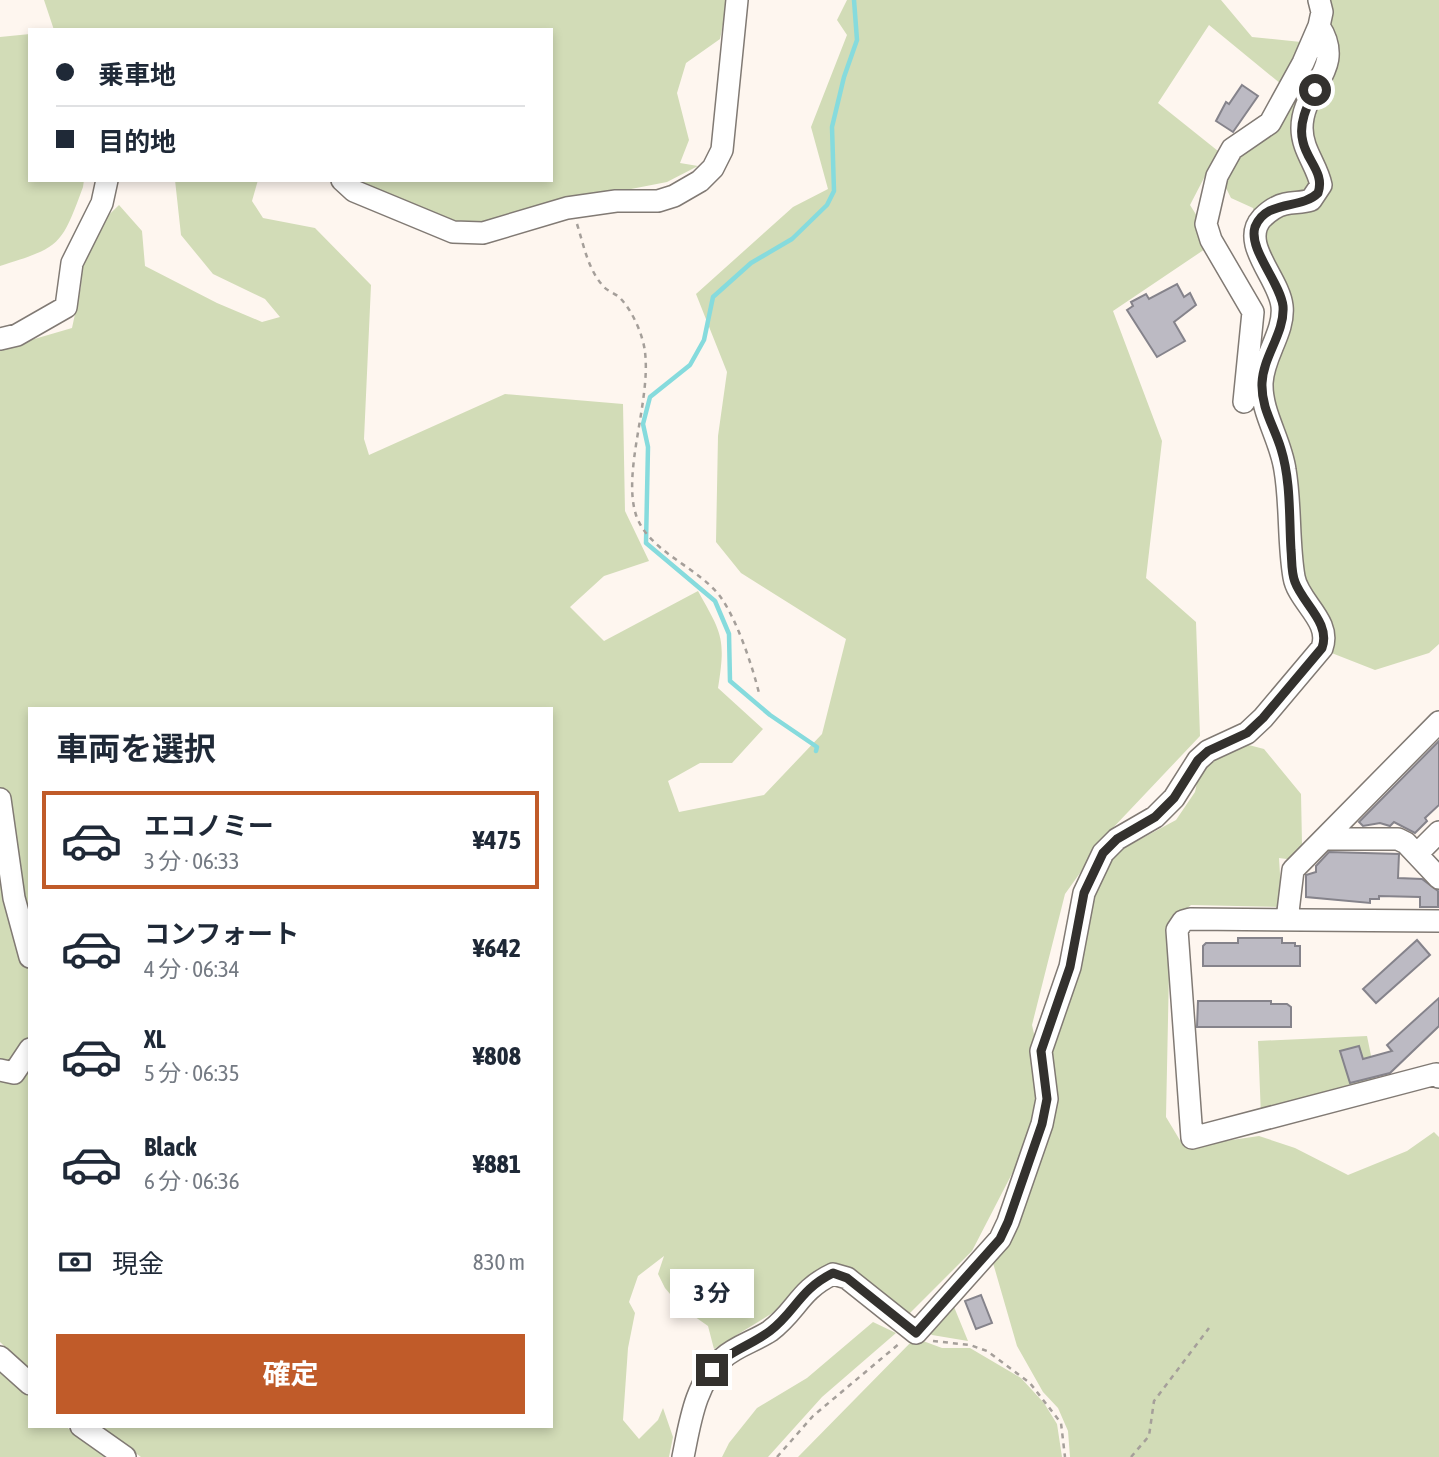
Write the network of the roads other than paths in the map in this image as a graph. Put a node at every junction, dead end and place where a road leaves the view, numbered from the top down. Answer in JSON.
{"nodes":[{"id":1,"x":737,"y":0,"type":"edge"},
{"id":2,"x":1319,"y":0,"type":"edge"},
{"id":3,"x":1319,"y":26,"type":"junction"},
{"id":4,"x":107,"y":182,"type":"edge"},
{"id":5,"x":344,"y":182,"type":"edge"},
{"id":6,"x":0,"y":339,"type":"edge"},
{"id":7,"x":1244,"y":402,"type":"dead end"},
{"id":8,"x":1439,"y":722,"type":"edge"},
{"id":9,"x":0,"y":799,"type":"edge"},
{"id":10,"x":1439,"y":832,"type":"edge"},
{"id":11,"x":1324,"y":839,"type":"junction"},
{"id":12,"x":1416,"y":854,"type":"junction"},
{"id":13,"x":1439,"y":878,"type":"edge"},
{"id":14,"x":1287,"y":920,"type":"junction"},
{"id":15,"x":1439,"y":921,"type":"edge"},
{"id":16,"x":28,"y":950,"type":"edge"},
{"id":17,"x":28,"y":1052,"type":"edge"},
{"id":18,"x":0,"y":1070,"type":"edge"},
{"id":19,"x":1439,"y":1077,"type":"edge"},
{"id":20,"x":0,"y":1357,"type":"edge"},
{"id":21,"x":28,"y":1382,"type":"edge"},
{"id":22,"x":84,"y":1428,"type":"edge"},
{"id":23,"x":125,"y":1457,"type":"edge"},
{"id":24,"x":683,"y":1457,"type":"edge"}],
"edges":[{"from":1,"to":5,"type":"street"},
{"from":2,"to":3,"type":"street"},
{"from":3,"to":7,"type":"street"},
{"from":3,"to":24,"type":"street"},
{"from":4,"to":6,"type":"street"},
{"from":8,"to":11,"type":"street"},
{"from":9,"to":16,"type":"street"},
{"from":10,"to":12,"type":"street"},
{"from":11,"to":12,"type":"street"},
{"from":11,"to":14,"type":"street"},
{"from":12,"to":13,"type":"street"},
{"from":14,"to":15,"type":"street"},
{"from":14,"to":19,"type":"street"},
{"from":17,"to":18,"type":"street"},
{"from":20,"to":21,"type":"street"},
{"from":22,"to":23,"type":"street"}]}
